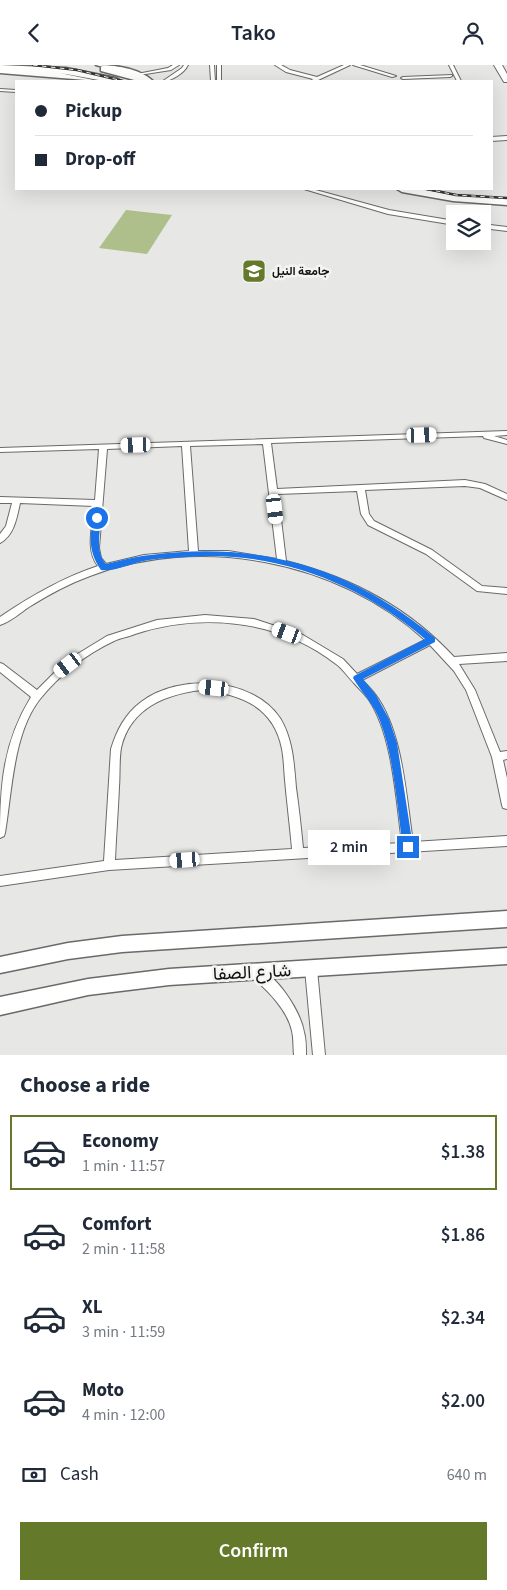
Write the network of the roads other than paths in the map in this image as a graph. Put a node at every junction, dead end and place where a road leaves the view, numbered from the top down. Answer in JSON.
{"nodes":[{"id":1,"x":79,"y":65,"type":"edge"},
{"id":2,"x":99,"y":65,"type":"edge"},
{"id":3,"x":177,"y":65,"type":"edge"},
{"id":4,"x":186,"y":65,"type":"edge"},
{"id":5,"x":212,"y":65,"type":"edge"},
{"id":6,"x":218,"y":65,"type":"edge"},
{"id":7,"x":277,"y":65,"type":"edge"},
{"id":8,"x":348,"y":65,"type":"edge"},
{"id":9,"x":355,"y":65,"type":"edge"},
{"id":10,"x":445,"y":65,"type":"edge"},
{"id":11,"x":451,"y":65,"type":"edge"},
{"id":12,"x":498,"y":65,"type":"edge"},
{"id":13,"x":503,"y":65,"type":"edge"},
{"id":14,"x":0,"y":67,"type":"edge"},
{"id":15,"x":0,"y":71,"type":"edge"},
{"id":16,"x":507,"y":72,"type":"edge"},
{"id":17,"x":139,"y":74,"type":"junction"},
{"id":18,"x":454,"y":77,"type":"edge"},
{"id":19,"x":394,"y":79,"type":"edge"},
{"id":20,"x":89,"y":80,"type":"edge"},
{"id":21,"x":111,"y":80,"type":"edge"},
{"id":22,"x":145,"y":80,"type":"edge"},
{"id":23,"x":148,"y":80,"type":"edge"},
{"id":24,"x":167,"y":80,"type":"edge"},
{"id":25,"x":213,"y":80,"type":"edge"},
{"id":26,"x":219,"y":80,"type":"edge"},
{"id":27,"x":315,"y":80,"type":"edge"},
{"id":28,"x":507,"y":81,"type":"edge"},
{"id":29,"x":0,"y":88,"type":"edge"},
{"id":30,"x":15,"y":89,"type":"edge"},
{"id":31,"x":493,"y":140,"type":"edge"},
{"id":32,"x":507,"y":140,"type":"edge"},
{"id":33,"x":311,"y":190,"type":"edge"},
{"id":34,"x":323,"y":190,"type":"edge"},
{"id":35,"x":408,"y":190,"type":"edge"},
{"id":36,"x":486,"y":190,"type":"edge"},
{"id":37,"x":507,"y":191,"type":"edge"},
{"id":38,"x":507,"y":202,"type":"edge"},
{"id":39,"x":446,"y":217,"type":"edge"},
{"id":40,"x":446,"y":222,"type":"edge"},
{"id":41,"x":491,"y":223,"type":"edge"},
{"id":42,"x":507,"y":225,"type":"edge"},
{"id":43,"x":491,"y":227,"type":"edge"},
{"id":44,"x":507,"y":229,"type":"edge"},
{"id":45,"x":479,"y":433,"type":"junction"},
{"id":46,"x":507,"y":433,"type":"edge"},
{"id":47,"x":267,"y":441,"type":"junction"},
{"id":48,"x":507,"y":442,"type":"edge"},
{"id":49,"x":186,"y":444,"type":"junction"},
{"id":50,"x":103,"y":446,"type":"junction"},
{"id":51,"x":0,"y":450,"type":"edge"},
{"id":52,"x":361,"y":488,"type":"junction"},
{"id":53,"x":273,"y":492,"type":"junction"},
{"id":54,"x":507,"y":497,"type":"edge"},
{"id":55,"x":0,"y":500,"type":"edge"},
{"id":56,"x":17,"y":501,"type":"junction"},
{"id":57,"x":99,"y":503,"type":"junction"},
{"id":58,"x":0,"y":540,"type":"edge"},
{"id":59,"x":194,"y":554,"type":"junction"},
{"id":60,"x":282,"y":562,"type":"junction"},
{"id":61,"x":104,"y":568,"type":"junction"},
{"id":62,"x":507,"y":591,"type":"edge"},
{"id":63,"x":0,"y":621,"type":"edge"},
{"id":64,"x":432,"y":640,"type":"junction"},
{"id":65,"x":507,"y":657,"type":"edge"},
{"id":66,"x":450,"y":661,"type":"junction"},
{"id":67,"x":0,"y":667,"type":"edge"},
{"id":68,"x":357,"y":678,"type":"junction"},
{"id":69,"x":37,"y":696,"type":"junction"},
{"id":70,"x":502,"y":755,"type":"edge"},
{"id":71,"x":3,"y":792,"type":"edge"},
{"id":72,"x":507,"y":805,"type":"edge"},
{"id":73,"x":0,"y":833,"type":"edge"},
{"id":74,"x":507,"y":841,"type":"edge"},
{"id":75,"x":408,"y":847,"type":"junction"},
{"id":76,"x":298,"y":853,"type":"junction"},
{"id":77,"x":110,"y":865,"type":"junction"},
{"id":78,"x":0,"y":881,"type":"edge"},
{"id":79,"x":507,"y":919,"type":"edge"},
{"id":80,"x":507,"y":956,"type":"edge"},
{"id":81,"x":0,"y":965,"type":"edge"},
{"id":82,"x":311,"y":969,"type":"junction"},
{"id":83,"x":255,"y":973,"type":"junction"},
{"id":84,"x":0,"y":1006,"type":"edge"},
{"id":85,"x":300,"y":1055,"type":"edge"},
{"id":86,"x":319,"y":1055,"type":"edge"}],
"edges":[{"from":1,"to":22,"type":"highway"},
{"from":2,"to":17,"type":"street"},
{"from":3,"to":17,"type":"street"},
{"from":4,"to":24,"type":"street"},
{"from":5,"to":25,"type":"street"},
{"from":6,"to":26,"type":"street"},
{"from":7,"to":27,"type":"street"},
{"from":8,"to":9,"type":"street"},
{"from":8,"to":27,"type":"street"},
{"from":9,"to":19,"type":"street"},
{"from":10,"to":18,"type":"street"},
{"from":11,"to":18,"type":"street"},
{"from":12,"to":28,"type":"main road"},
{"from":13,"to":16,"type":"main road"},
{"from":14,"to":21,"type":"highway"},
{"from":15,"to":20,"type":"street"},
{"from":17,"to":23,"type":"street"},
{"from":18,"to":19,"type":"street"},
{"from":29,"to":30,"type":"street"},
{"from":31,"to":32,"type":"street"},
{"from":33,"to":40,"type":"street"},
{"from":34,"to":39,"type":"street"},
{"from":35,"to":38,"type":"highway"},
{"from":36,"to":37,"type":"highway"},
{"from":41,"to":42,"type":"street"},
{"from":43,"to":44,"type":"street"},
{"from":45,"to":46,"type":"street"},
{"from":45,"to":47,"type":"street"},
{"from":45,"to":48,"type":"street"},
{"from":47,"to":49,"type":"street"},
{"from":47,"to":53,"type":"street"},
{"from":49,"to":50,"type":"street"},
{"from":49,"to":59,"type":"street"},
{"from":50,"to":51,"type":"street"},
{"from":50,"to":57,"type":"street"},
{"from":52,"to":53,"type":"street"},
{"from":52,"to":54,"type":"street"},
{"from":52,"to":62,"type":"street"},
{"from":53,"to":60,"type":"street"},
{"from":55,"to":56,"type":"street"},
{"from":56,"to":57,"type":"street"},
{"from":56,"to":58,"type":"street"},
{"from":57,"to":61,"type":"street"},
{"from":59,"to":60,"type":"street"},
{"from":59,"to":61,"type":"street"},
{"from":60,"to":64,"type":"street"},
{"from":61,"to":63,"type":"street"},
{"from":64,"to":66,"type":"street"},
{"from":64,"to":68,"type":"street"},
{"from":65,"to":66,"type":"street"},
{"from":66,"to":70,"type":"street"},
{"from":67,"to":69,"type":"street"},
{"from":68,"to":69,"type":"street"},
{"from":68,"to":75,"type":"street"},
{"from":69,"to":71,"type":"street"},
{"from":70,"to":72,"type":"street"},
{"from":71,"to":73,"type":"street"},
{"from":74,"to":75,"type":"street"},
{"from":75,"to":76,"type":"street"},
{"from":76,"to":77,"type":"street"},
{"from":76,"to":77,"type":"street"},
{"from":77,"to":78,"type":"street"},
{"from":79,"to":81,"type":"street"},
{"from":80,"to":82,"type":"street","name":"شارع الصفا"},
{"from":82,"to":83,"type":"street","name":"شارع الصفا"},
{"from":82,"to":86,"type":"street"},
{"from":83,"to":84,"type":"street","name":"شارع الصفا"},
{"from":83,"to":85,"type":"street"}]}
